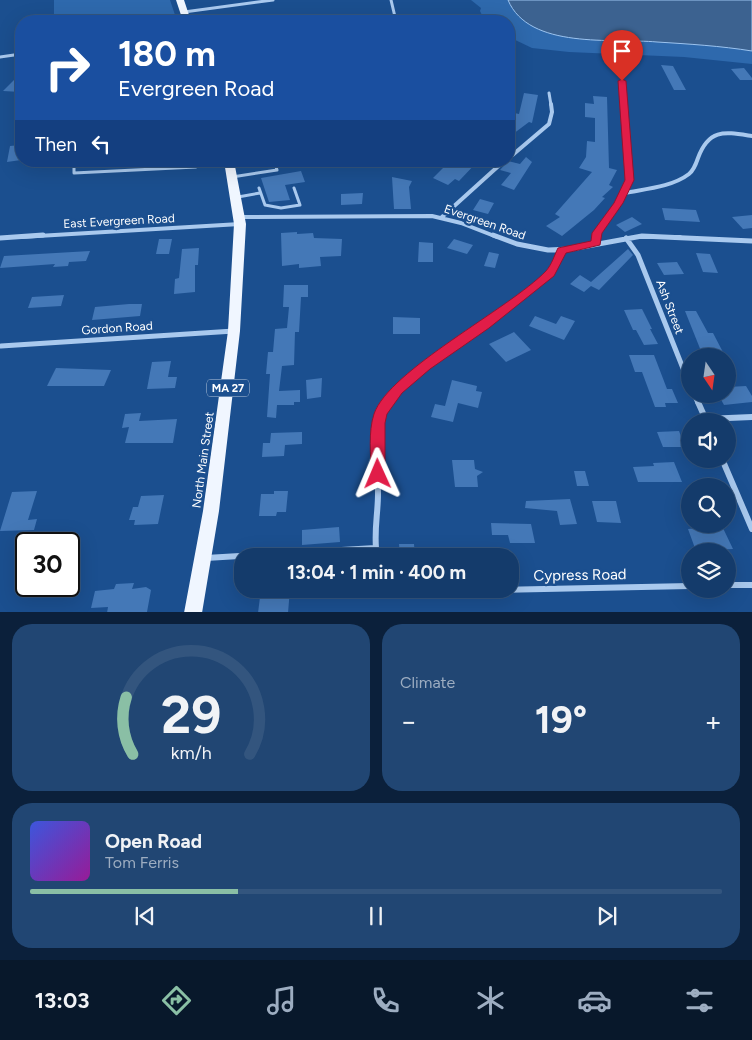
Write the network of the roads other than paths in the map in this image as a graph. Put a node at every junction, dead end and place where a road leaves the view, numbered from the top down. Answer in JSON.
{"nodes":[{"id":1,"x":180,"y":0,"type":"edge"},
{"id":2,"x":273,"y":0,"type":"edge"},
{"id":3,"x":391,"y":0,"type":"edge"},
{"id":4,"x":184,"y":12,"type":"junction"},
{"id":5,"x":185,"y":15,"type":"edge"},
{"id":6,"x":395,"y":15,"type":"edge"},
{"id":7,"x":15,"y":55,"type":"edge"},
{"id":8,"x":0,"y":57,"type":"edge"},
{"id":9,"x":622,"y":81,"type":"dead end"},
{"id":10,"x":549,"y":93,"type":"dead end"},
{"id":11,"x":752,"y":136,"type":"edge"},
{"id":12,"x":515,"y":153,"type":"edge"},
{"id":13,"x":74,"y":167,"type":"edge"},
{"id":14,"x":196,"y":167,"type":"edge"},
{"id":15,"x":230,"y":167,"type":"edge"},
{"id":16,"x":276,"y":167,"type":"edge"},
{"id":17,"x":497,"y":167,"type":"edge"},
{"id":18,"x":232,"y":177,"type":"junction"},
{"id":19,"x":259,"y":188,"type":"dead end"},
{"id":20,"x":294,"y":188,"type":"dead end"},
{"id":21,"x":260,"y":193,"type":"junction"},
{"id":22,"x":624,"y":193,"type":"junction"},
{"id":23,"x":236,"y":197,"type":"junction"},
{"id":24,"x":442,"y":217,"type":"junction"},
{"id":25,"x":240,"y":220,"type":"junction"},
{"id":26,"x":0,"y":238,"type":"edge"},
{"id":27,"x":626,"y":238,"type":"junction"},
{"id":28,"x":744,"y":241,"type":"junction"},
{"id":29,"x":752,"y":241,"type":"edge"},
{"id":30,"x":596,"y":243,"type":"junction"},
{"id":31,"x":752,"y":247,"type":"edge"},
{"id":32,"x":561,"y":250,"type":"junction"},
{"id":33,"x":234,"y":331,"type":"junction"},
{"id":34,"x":2,"y":346,"type":"dead end"},
{"id":35,"x":681,"y":363,"type":"edge"},
{"id":36,"x":752,"y":417,"type":"edge"},
{"id":37,"x":736,"y":418,"type":"edge"},
{"id":38,"x":726,"y":468,"type":"edge"},
{"id":39,"x":752,"y":529,"type":"edge"},
{"id":40,"x":375,"y":548,"type":"edge"},
{"id":41,"x":234,"y":557,"type":"edge"},
{"id":42,"x":203,"y":559,"type":"junction"},
{"id":43,"x":736,"y":585,"type":"edge"},
{"id":44,"x":752,"y":585,"type":"edge"},
{"id":45,"x":681,"y":586,"type":"edge"},
{"id":46,"x":519,"y":589,"type":"edge"},
{"id":47,"x":192,"y":612,"type":"edge"}],
"edges":[{"from":1,"to":4,"type":"main road"},
{"from":2,"to":4,"type":"street"},
{"from":3,"to":6,"type":"street"},
{"from":4,"to":5,"type":"main road"},
{"from":7,"to":8,"type":"street"},
{"from":9,"to":22,"type":"street"},
{"from":10,"to":12,"type":"street"},
{"from":11,"to":22,"type":"street"},
{"from":13,"to":14,"type":"lane"},
{"from":15,"to":18,"type":"main road","name":"North Main Street","number":"MA 27"},
{"from":16,"to":18,"type":"lane"},
{"from":17,"to":24,"type":"street"},
{"from":18,"to":23,"type":"main road","name":"North Main Street","number":"MA 27"},
{"from":19,"to":21,"type":"lane"},
{"from":20,"to":21,"type":"lane"},
{"from":21,"to":23,"type":"lane"},
{"from":22,"to":30,"type":"street"},
{"from":23,"to":25,"type":"main road","name":"North Main Street","number":"MA 27"},
{"from":24,"to":25,"type":"street","name":"Evergreen Road"},
{"from":24,"to":32,"type":"street","name":"Evergreen Road"},
{"from":25,"to":26,"type":"street","name":"East Evergreen Road"},
{"from":25,"to":33,"type":"main road","name":"North Main Street","number":"MA 27"},
{"from":27,"to":28,"type":"street","name":"Evergreen Road"},
{"from":27,"to":30,"type":"street","name":"Evergreen Road"},
{"from":27,"to":35,"type":"street","name":"Ash Street"},
{"from":28,"to":29,"type":"street","name":"Evergreen Road"},
{"from":28,"to":31,"type":"street"},
{"from":30,"to":32,"type":"street","name":"Evergreen Road"},
{"from":32,"to":40,"type":"street"},
{"from":33,"to":34,"type":"street","name":"Gordon Road"},
{"from":33,"to":42,"type":"main road","name":"North Main Street","number":"MA 27"},
{"from":36,"to":37,"type":"street"},
{"from":38,"to":39,"type":"street"},
{"from":41,"to":42,"type":"street"},
{"from":42,"to":47,"type":"main road","name":"North Main Street","number":"MA 27"},
{"from":43,"to":44,"type":"street"},
{"from":45,"to":46,"type":"street","name":"Cypress Road"}]}
